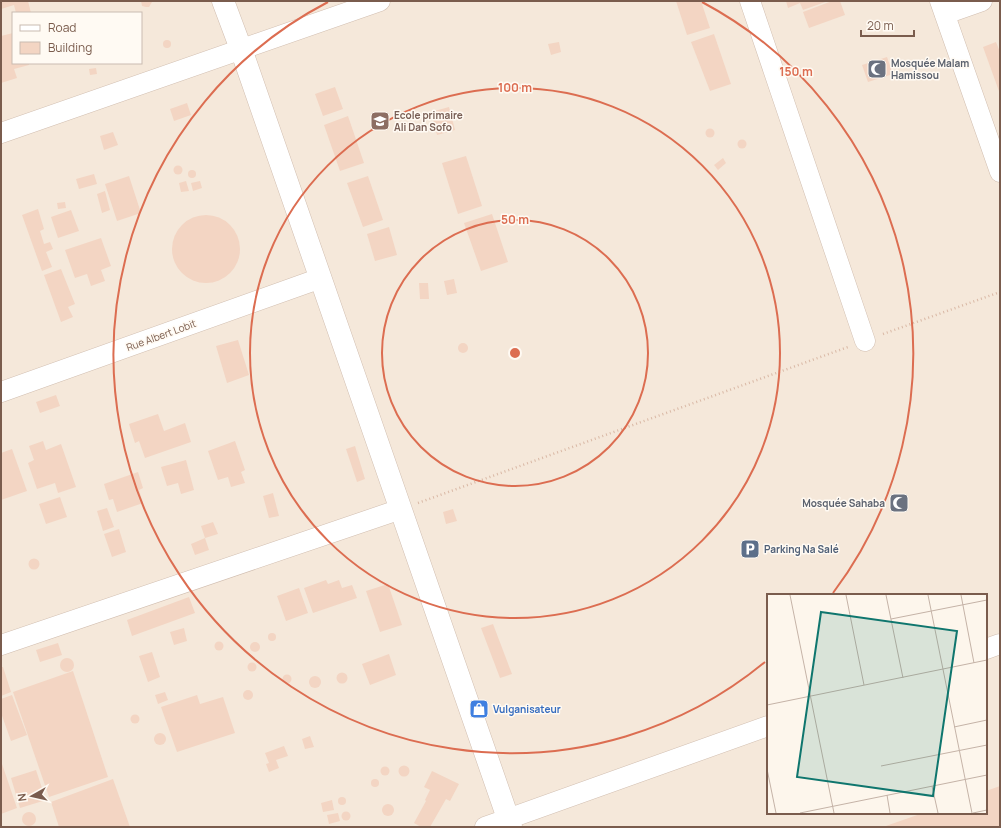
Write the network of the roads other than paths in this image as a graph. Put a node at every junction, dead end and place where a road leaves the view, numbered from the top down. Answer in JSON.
{"nodes":[{"id":1,"x":223,"y":1,"type":"edge"},
{"id":2,"x":380,"y":1,"type":"edge"},
{"id":3,"x":750,"y":1,"type":"edge"},
{"id":4,"x":982,"y":1,"type":"edge"},
{"id":5,"x":942,"y":8,"type":"edge"},
{"id":6,"x":241,"y":49,"type":"junction"},
{"id":7,"x":1,"y":133,"type":"edge"},
{"id":8,"x":1000,"y":172,"type":"edge"},
{"id":9,"x":321,"y":278,"type":"junction"},
{"id":10,"x":866,"y":341,"type":"road end"},
{"id":11,"x":1,"y":392,"type":"edge"},
{"id":12,"x":401,"y":509,"type":"junction"},
{"id":13,"x":1000,"y":644,"type":"edge"},
{"id":14,"x":1,"y":645,"type":"edge"},
{"id":15,"x":987,"y":649,"type":"edge"},
{"id":16,"x":767,"y":726,"type":"edge"},
{"id":17,"x":510,"y":823,"type":"edge"},
{"id":18,"x":485,"y":827,"type":"edge"}],
"edges":[{"from":1,"to":6,"type":"street"},
{"from":2,"to":6,"type":"street"},
{"from":3,"to":10,"type":"street"},
{"from":4,"to":5,"type":"street"},
{"from":5,"to":8,"type":"street"},
{"from":6,"to":7,"type":"street"},
{"from":6,"to":9,"type":"street"},
{"from":9,"to":11,"type":"street","name":"Rue Albert Lobit"},
{"from":9,"to":12,"type":"street"},
{"from":12,"to":14,"type":"street"},
{"from":12,"to":17,"type":"street"},
{"from":13,"to":15,"type":"street"},
{"from":16,"to":17,"type":"street"},
{"from":17,"to":18,"type":"street"}]}
